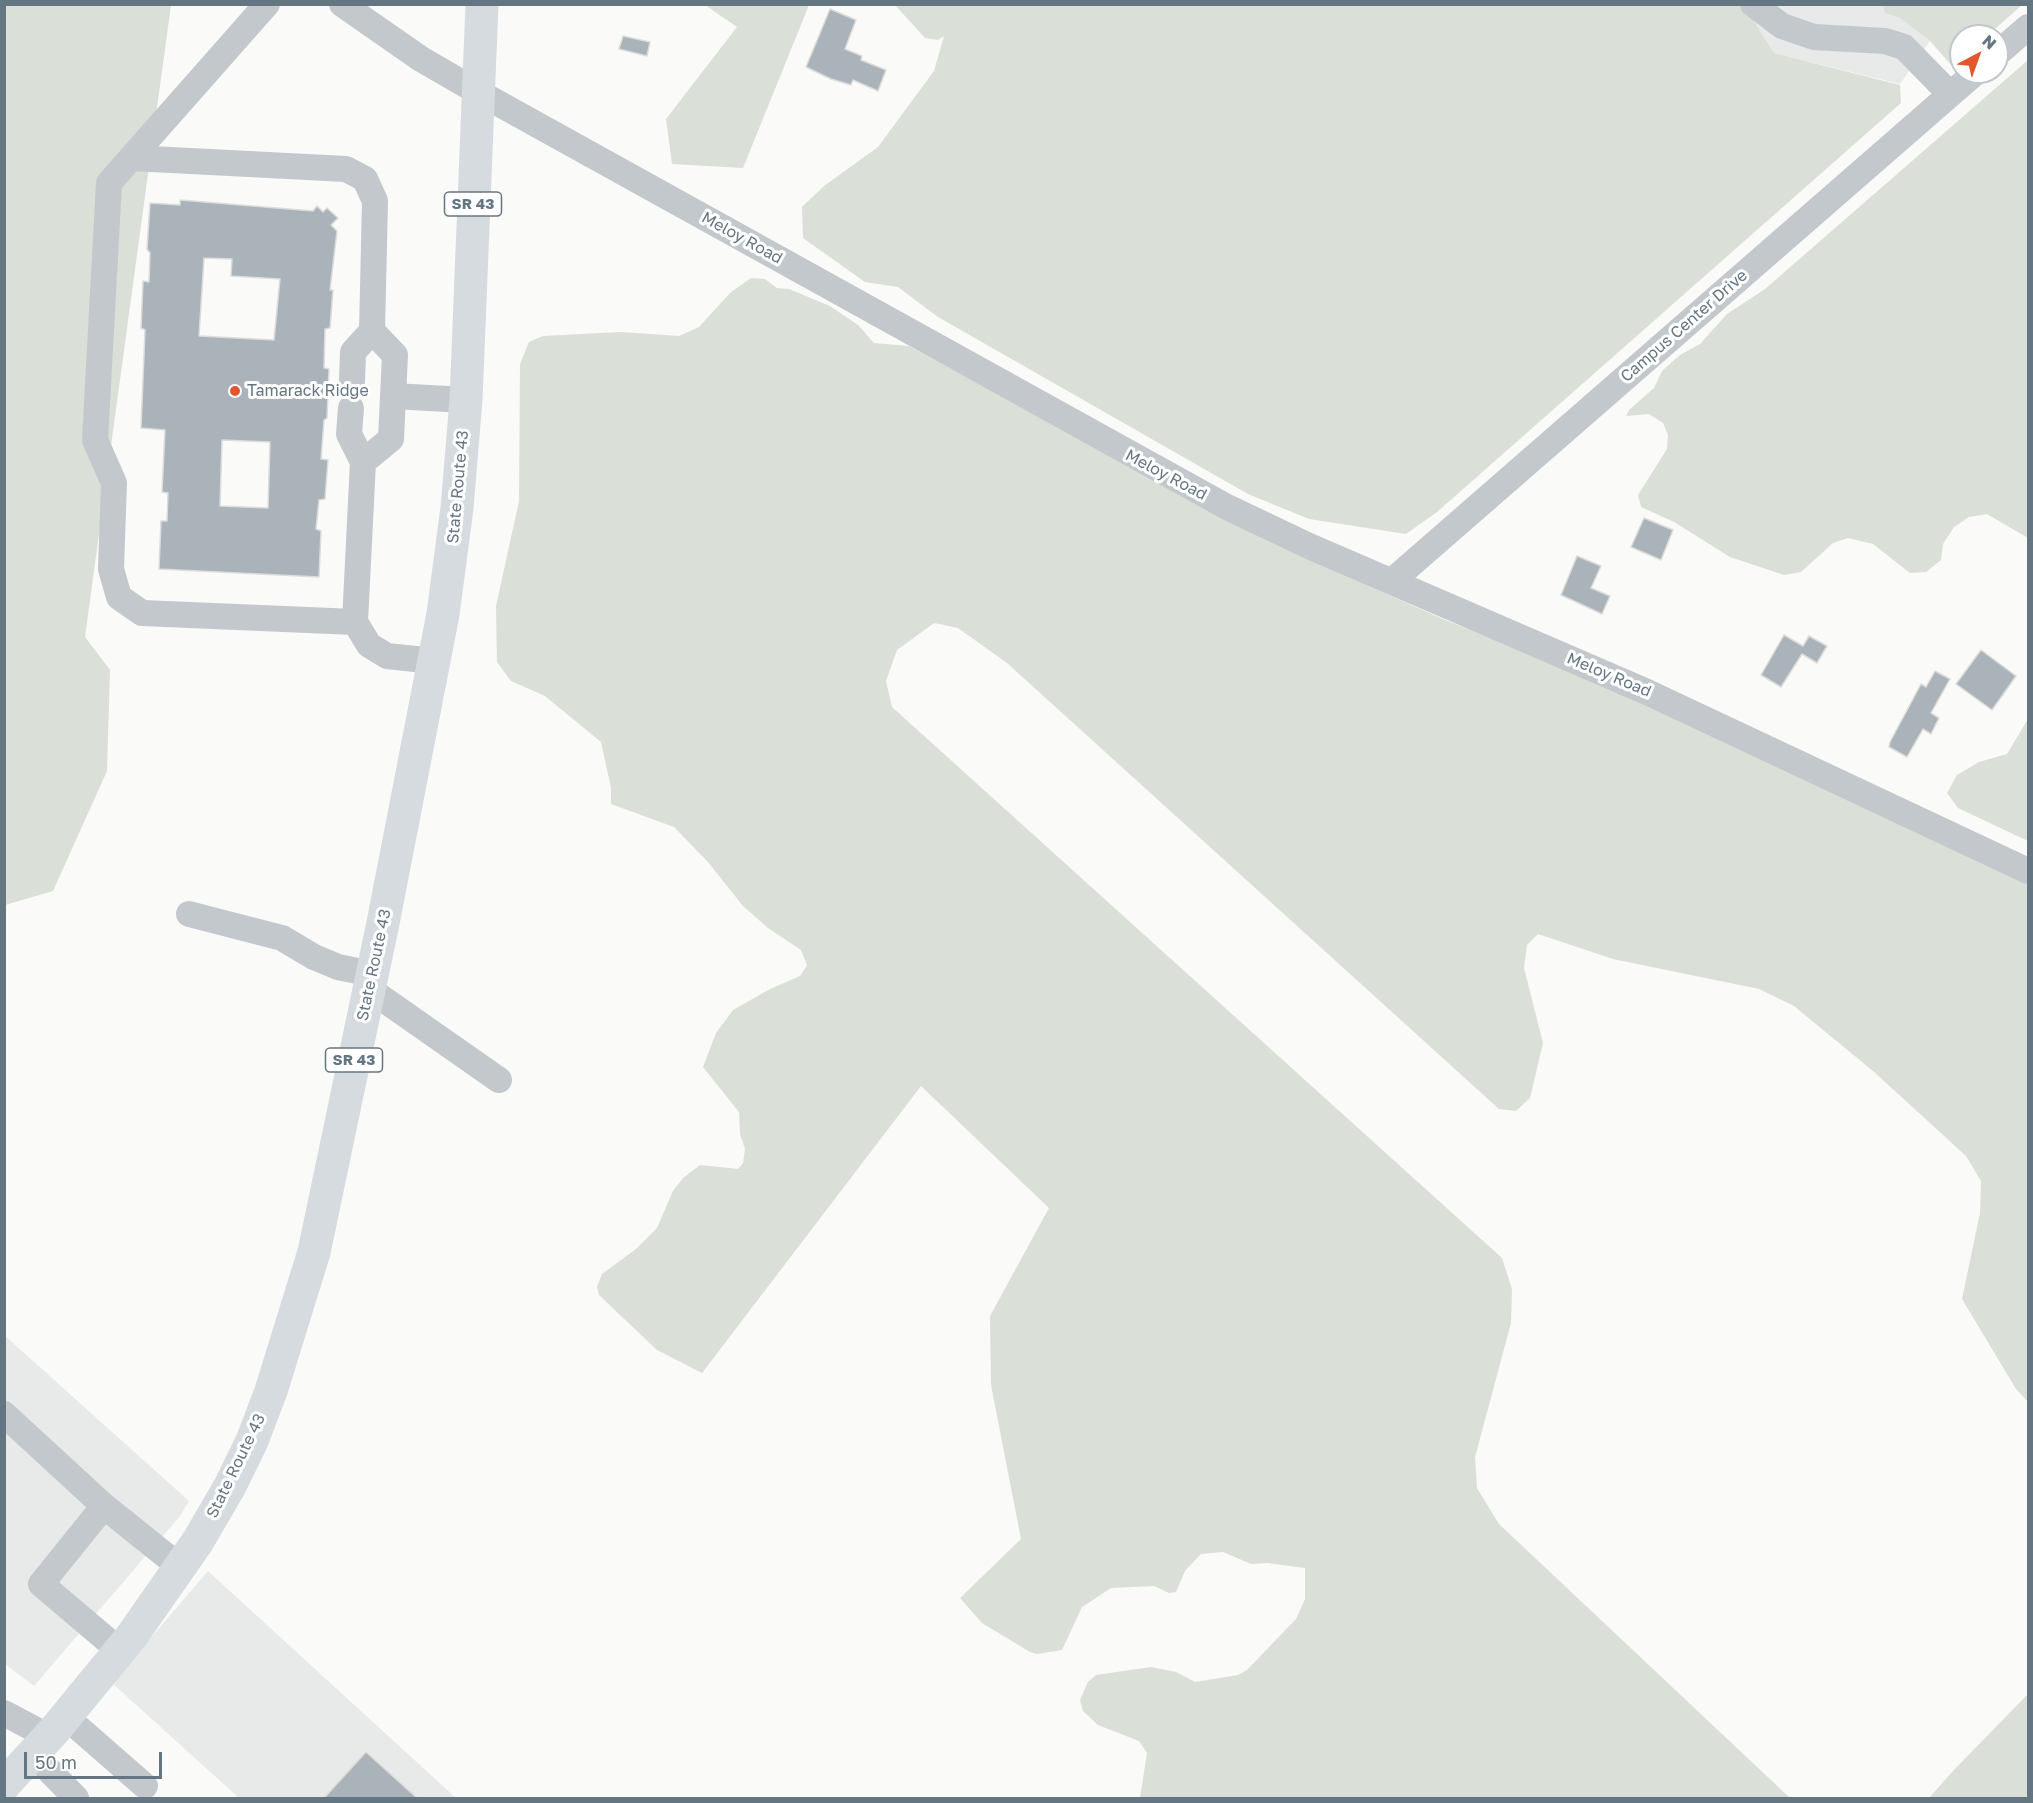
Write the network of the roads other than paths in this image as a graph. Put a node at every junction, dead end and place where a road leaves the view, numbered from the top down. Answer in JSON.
{"nodes":[{"id":1,"x":267,"y":4,"type":"edge"},
{"id":2,"x":342,"y":4,"type":"edge"},
{"id":3,"x":482,"y":4,"type":"edge"},
{"id":4,"x":1753,"y":4,"type":"edge"},
{"id":5,"x":2028,"y":27,"type":"edge"},
{"id":6,"x":2009,"y":44,"type":"edge"},
{"id":7,"x":1962,"y":84,"type":"edge"},
{"id":8,"x":478,"y":92,"type":"junction"},
{"id":9,"x":1950,"y":94,"type":"junction"},
{"id":10,"x":132,"y":158,"type":"junction"},
{"id":11,"x":372,"y":331,"type":"junction"},
{"id":12,"x":352,"y":381,"type":"dead end"},
{"id":13,"x":393,"y":396,"type":"junction"},
{"id":14,"x":466,"y":400,"type":"junction"},
{"id":15,"x":351,"y":408,"type":"dead end"},
{"id":16,"x":363,"y":462,"type":"junction"},
{"id":17,"x":1392,"y":581,"type":"junction"},
{"id":18,"x":355,"y":622,"type":"junction"},
{"id":19,"x":434,"y":661,"type":"junction"},
{"id":20,"x":2028,"y":871,"type":"edge"},
{"id":21,"x":189,"y":914,"type":"dead end"},
{"id":22,"x":370,"y":982,"type":"junction"},
{"id":23,"x":499,"y":1080,"type":"dead end"},
{"id":24,"x":4,"y":1414,"type":"edge"},
{"id":25,"x":104,"y":1506,"type":"junction"},
{"id":26,"x":180,"y":1567,"type":"junction"},
{"id":27,"x":120,"y":1651,"type":"junction"},
{"id":28,"x":4,"y":1713,"type":"edge"},
{"id":29,"x":49,"y":1736,"type":"junction"},
{"id":30,"x":4,"y":1785,"type":"edge"},
{"id":31,"x":145,"y":1786,"type":"dead end"},
{"id":32,"x":76,"y":1798,"type":"edge"}],
"edges":[{"from":1,"to":10,"type":"street"},
{"from":2,"to":8,"type":"street","name":"Meloy Road"},
{"from":3,"to":8,"type":"main road","number":"SR 43"},
{"from":4,"to":9,"type":"street"},
{"from":5,"to":6,"type":"street"},
{"from":7,"to":9,"type":"street","name":"Campus Center Drive"},
{"from":8,"to":14,"type":"main road","name":"State Route 43","number":"SR 43"},
{"from":8,"to":17,"type":"street","name":"Meloy Road"},
{"from":9,"to":17,"type":"street","name":"Campus Center Drive"},
{"from":10,"to":11,"type":"street"},
{"from":10,"to":18,"type":"street"},
{"from":11,"to":12,"type":"street"},
{"from":11,"to":13,"type":"street"},
{"from":13,"to":14,"type":"street"},
{"from":13,"to":16,"type":"street"},
{"from":14,"to":19,"type":"main road","name":"State Route 43","number":"SR 43"},
{"from":15,"to":16,"type":"street"},
{"from":16,"to":18,"type":"street"},
{"from":17,"to":20,"type":"street","name":"Meloy Road"},
{"from":18,"to":19,"type":"street"},
{"from":19,"to":22,"type":"main road","name":"State Route 43","number":"SR 43"},
{"from":21,"to":22,"type":"street"},
{"from":22,"to":23,"type":"street"},
{"from":22,"to":26,"type":"main road","name":"State Route 43","number":"SR 43"},
{"from":24,"to":25,"type":"street"},
{"from":25,"to":26,"type":"street"},
{"from":25,"to":27,"type":"street"},
{"from":26,"to":27,"type":"main road","name":"State Route 43","number":"SR 43"},
{"from":27,"to":29,"type":"main road","name":"State Route 43","number":"SR 43"},
{"from":28,"to":29,"type":"street"},
{"from":29,"to":30,"type":"main road","name":"State Route 43","number":"SR 43"},
{"from":29,"to":31,"type":"street"},
{"from":29,"to":32,"type":"street"}]}
